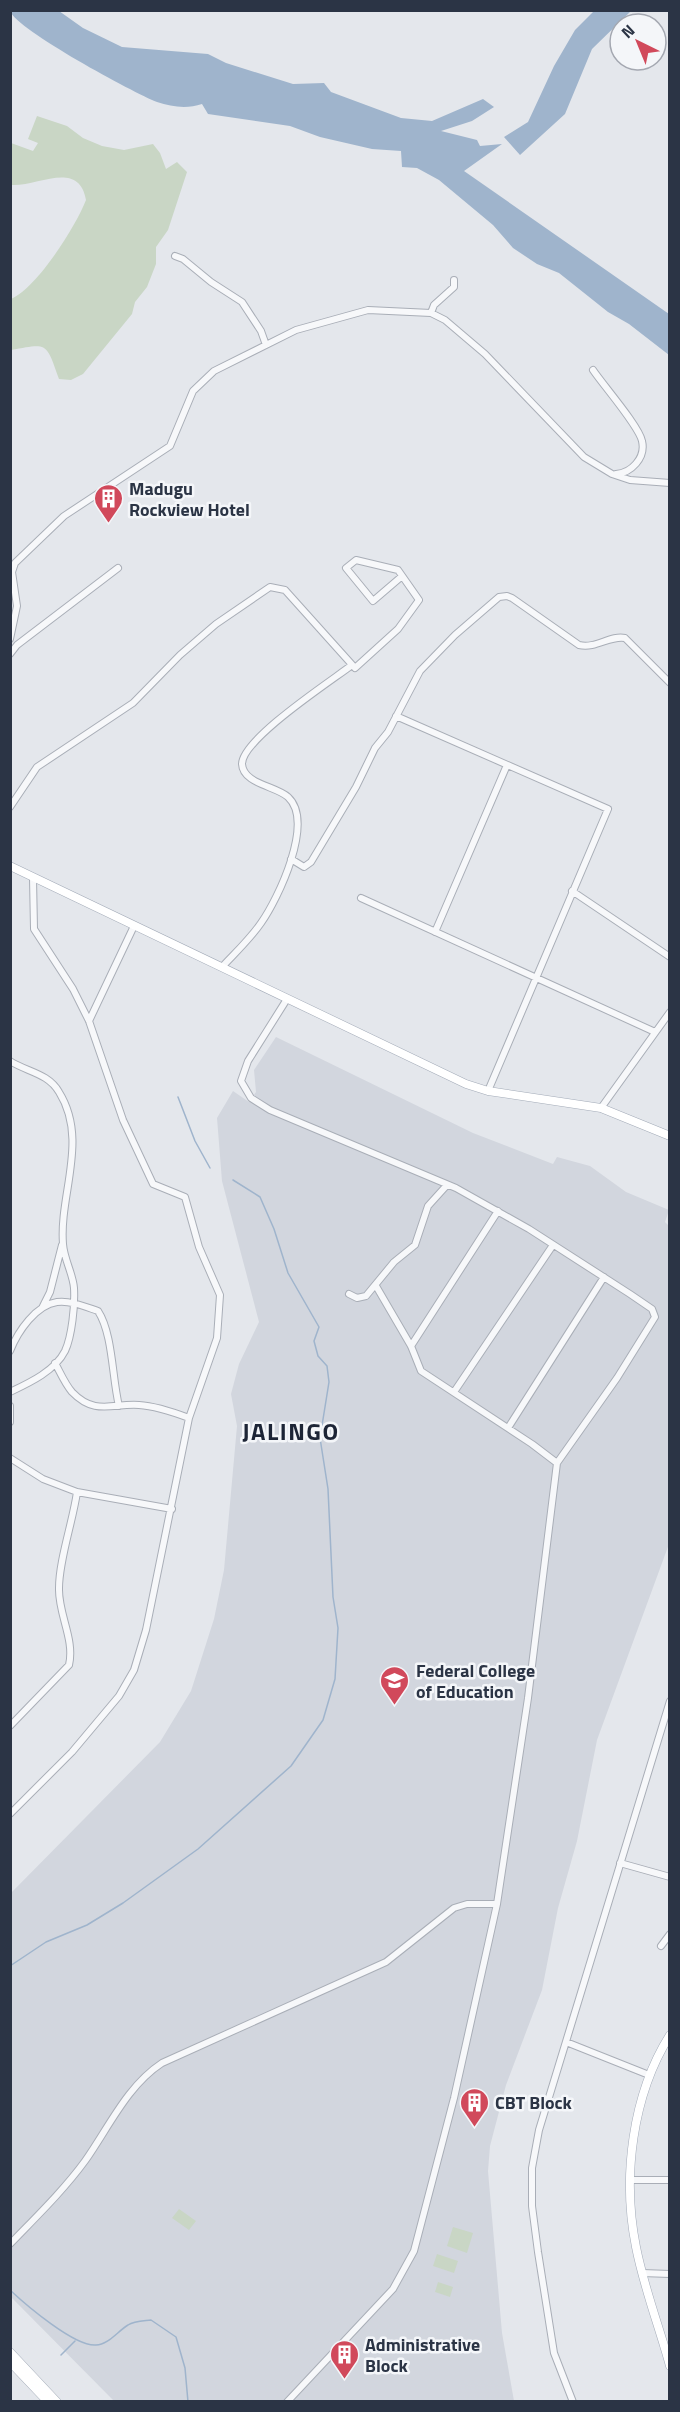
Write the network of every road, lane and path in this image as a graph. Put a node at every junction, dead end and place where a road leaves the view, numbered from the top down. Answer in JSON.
{"nodes":[{"id":1,"x":175,"y":256,"type":"dead end"},
{"id":2,"x":454,"y":280,"type":"dead end"},
{"id":3,"x":431,"y":313,"type":"junction"},
{"id":4,"x":266,"y":345,"type":"junction"},
{"id":5,"x":593,"y":370,"type":"dead end"},
{"id":6,"x":612,"y":474,"type":"junction"},
{"id":7,"x":669,"y":483,"type":"edge"},
{"id":8,"x":118,"y":568,"type":"dead end"},
{"id":9,"x":400,"y":577,"type":"junction"},
{"id":10,"x":10,"y":639,"type":"edge"},
{"id":11,"x":10,"y":654,"type":"edge"},
{"id":12,"x":352,"y":665,"type":"junction"},
{"id":13,"x":669,"y":683,"type":"edge"},
{"id":14,"x":396,"y":716,"type":"junction"},
{"id":15,"x":507,"y":765,"type":"junction"},
{"id":16,"x":10,"y":807,"type":"edge"},
{"id":17,"x":291,"y":859,"type":"junction"},
{"id":18,"x":10,"y":866,"type":"edge"},
{"id":19,"x":33,"y":878,"type":"junction"},
{"id":20,"x":572,"y":891,"type":"junction"},
{"id":21,"x":361,"y":898,"type":"dead end"},
{"id":22,"x":134,"y":926,"type":"junction"},
{"id":23,"x":435,"y":932,"type":"junction"},
{"id":24,"x":669,"y":957,"type":"edge"},
{"id":25,"x":222,"y":967,"type":"junction"},
{"id":26,"x":536,"y":978,"type":"junction"},
{"id":27,"x":287,"y":999,"type":"junction"},
{"id":28,"x":669,"y":1012,"type":"edge"},
{"id":29,"x":89,"y":1021,"type":"junction"},
{"id":30,"x":655,"y":1032,"type":"junction"},
{"id":31,"x":10,"y":1061,"type":"edge"},
{"id":32,"x":488,"y":1091,"type":"junction"},
{"id":33,"x":601,"y":1108,"type":"junction"},
{"id":34,"x":669,"y":1136,"type":"edge"},
{"id":35,"x":447,"y":1185,"type":"junction"},
{"id":36,"x":498,"y":1212,"type":"junction"},
{"id":37,"x":62,"y":1243,"type":"junction"},
{"id":38,"x":553,"y":1245,"type":"junction"},
{"id":39,"x":604,"y":1277,"type":"junction"},
{"id":40,"x":376,"y":1286,"type":"junction"},
{"id":41,"x":349,"y":1294,"type":"dead end"},
{"id":42,"x":73,"y":1303,"type":"junction"},
{"id":43,"x":42,"y":1307,"type":"junction"},
{"id":44,"x":411,"y":1346,"type":"junction"},
{"id":45,"x":10,"y":1351,"type":"edge"},
{"id":46,"x":54,"y":1364,"type":"junction"},
{"id":47,"x":10,"y":1392,"type":"edge"},
{"id":48,"x":454,"y":1392,"type":"junction"},
{"id":49,"x":10,"y":1406,"type":"edge"},
{"id":50,"x":119,"y":1406,"type":"junction"},
{"id":51,"x":189,"y":1418,"type":"junction"},
{"id":52,"x":10,"y":1422,"type":"edge"},
{"id":53,"x":508,"y":1428,"type":"junction"},
{"id":54,"x":10,"y":1458,"type":"edge"},
{"id":55,"x":557,"y":1463,"type":"junction"},
{"id":56,"x":77,"y":1492,"type":"junction"},
{"id":57,"x":172,"y":1509,"type":"junction"},
{"id":58,"x":669,"y":1701,"type":"edge"},
{"id":59,"x":10,"y":1726,"type":"edge"},
{"id":60,"x":10,"y":1814,"type":"edge"},
{"id":61,"x":621,"y":1863,"type":"junction"},
{"id":62,"x":669,"y":1877,"type":"edge"},
{"id":63,"x":497,"y":1904,"type":"junction"},
{"id":64,"x":669,"y":1934,"type":"edge"},
{"id":65,"x":661,"y":1946,"type":"dead end"},
{"id":66,"x":669,"y":2035,"type":"edge"},
{"id":67,"x":566,"y":2042,"type":"junction"},
{"id":68,"x":649,"y":2075,"type":"junction"},
{"id":69,"x":631,"y":2180,"type":"junction"},
{"id":70,"x":669,"y":2180,"type":"edge"},
{"id":71,"x":10,"y":2244,"type":"edge"},
{"id":72,"x":642,"y":2273,"type":"junction"},
{"id":73,"x":669,"y":2274,"type":"edge"},
{"id":74,"x":10,"y":2352,"type":"edge"},
{"id":75,"x":10,"y":2362,"type":"edge"},
{"id":76,"x":669,"y":2366,"type":"edge"},
{"id":77,"x":48,"y":2402,"type":"edge"},
{"id":78,"x":57,"y":2402,"type":"edge"},
{"id":79,"x":287,"y":2402,"type":"edge"},
{"id":80,"x":573,"y":2402,"type":"edge"}],
"edges":[{"from":1,"to":4,"type":"street"},
{"from":2,"to":3,"type":"street"},
{"from":3,"to":4,"type":"street"},
{"from":3,"to":6,"type":"street"},
{"from":4,"to":10,"type":"street"},
{"from":5,"to":6,"type":"street"},
{"from":6,"to":7,"type":"street"},
{"from":8,"to":11,"type":"street"},
{"from":9,"to":9,"type":"street"},
{"from":9,"to":12,"type":"street"},
{"from":12,"to":16,"type":"street"},
{"from":12,"to":17,"type":"street"},
{"from":13,"to":14,"type":"street"},
{"from":14,"to":15,"type":"street"},
{"from":14,"to":17,"type":"street"},
{"from":15,"to":20,"type":"street"},
{"from":15,"to":23,"type":"street"},
{"from":17,"to":25,"type":"street"},
{"from":18,"to":19,"type":"main road"},
{"from":19,"to":22,"type":"main road"},
{"from":19,"to":29,"type":"street"},
{"from":20,"to":24,"type":"street"},
{"from":20,"to":26,"type":"street"},
{"from":21,"to":23,"type":"street"},
{"from":22,"to":25,"type":"main road"},
{"from":22,"to":29,"type":"street"},
{"from":23,"to":26,"type":"street"},
{"from":25,"to":27,"type":"main road"},
{"from":26,"to":30,"type":"street"},
{"from":26,"to":32,"type":"street"},
{"from":27,"to":32,"type":"main road"},
{"from":27,"to":35,"type":"street"},
{"from":28,"to":30,"type":"street"},
{"from":29,"to":51,"type":"street"},
{"from":30,"to":33,"type":"street"},
{"from":31,"to":37,"type":"street"},
{"from":32,"to":33,"type":"main road"},
{"from":33,"to":34,"type":"main road"},
{"from":35,"to":36,"type":"street"},
{"from":35,"to":40,"type":"street"},
{"from":36,"to":38,"type":"street"},
{"from":36,"to":44,"type":"street"},
{"from":37,"to":42,"type":"street"},
{"from":37,"to":43,"type":"street"},
{"from":38,"to":39,"type":"street"},
{"from":38,"to":48,"type":"street"},
{"from":39,"to":53,"type":"street"},
{"from":39,"to":55,"type":"street"},
{"from":40,"to":41,"type":"street"},
{"from":40,"to":44,"type":"street"},
{"from":42,"to":43,"type":"street"},
{"from":42,"to":46,"type":"street"},
{"from":42,"to":50,"type":"street"},
{"from":43,"to":45,"type":"street"},
{"from":44,"to":48,"type":"street"},
{"from":46,"to":47,"type":"street"},
{"from":46,"to":50,"type":"street"},
{"from":48,"to":53,"type":"street"},
{"from":49,"to":52,"type":"street"},
{"from":50,"to":51,"type":"street"},
{"from":51,"to":57,"type":"street"},
{"from":53,"to":55,"type":"street"},
{"from":54,"to":56,"type":"street"},
{"from":55,"to":63,"type":"street"},
{"from":56,"to":57,"type":"street"},
{"from":56,"to":59,"type":"street"},
{"from":57,"to":60,"type":"street"},
{"from":58,"to":61,"type":"street"},
{"from":61,"to":62,"type":"street"},
{"from":61,"to":67,"type":"street"},
{"from":63,"to":71,"type":"street"},
{"from":63,"to":79,"type":"street"},
{"from":64,"to":65,"type":"street"},
{"from":66,"to":68,"type":"main road"},
{"from":67,"to":68,"type":"street"},
{"from":67,"to":80,"type":"street"},
{"from":68,"to":69,"type":"main road"},
{"from":69,"to":70,"type":"street"},
{"from":69,"to":72,"type":"main road"},
{"from":72,"to":73,"type":"street"},
{"from":72,"to":76,"type":"main road"},
{"from":74,"to":78,"type":"main road"},
{"from":75,"to":77,"type":"main road"}]}
